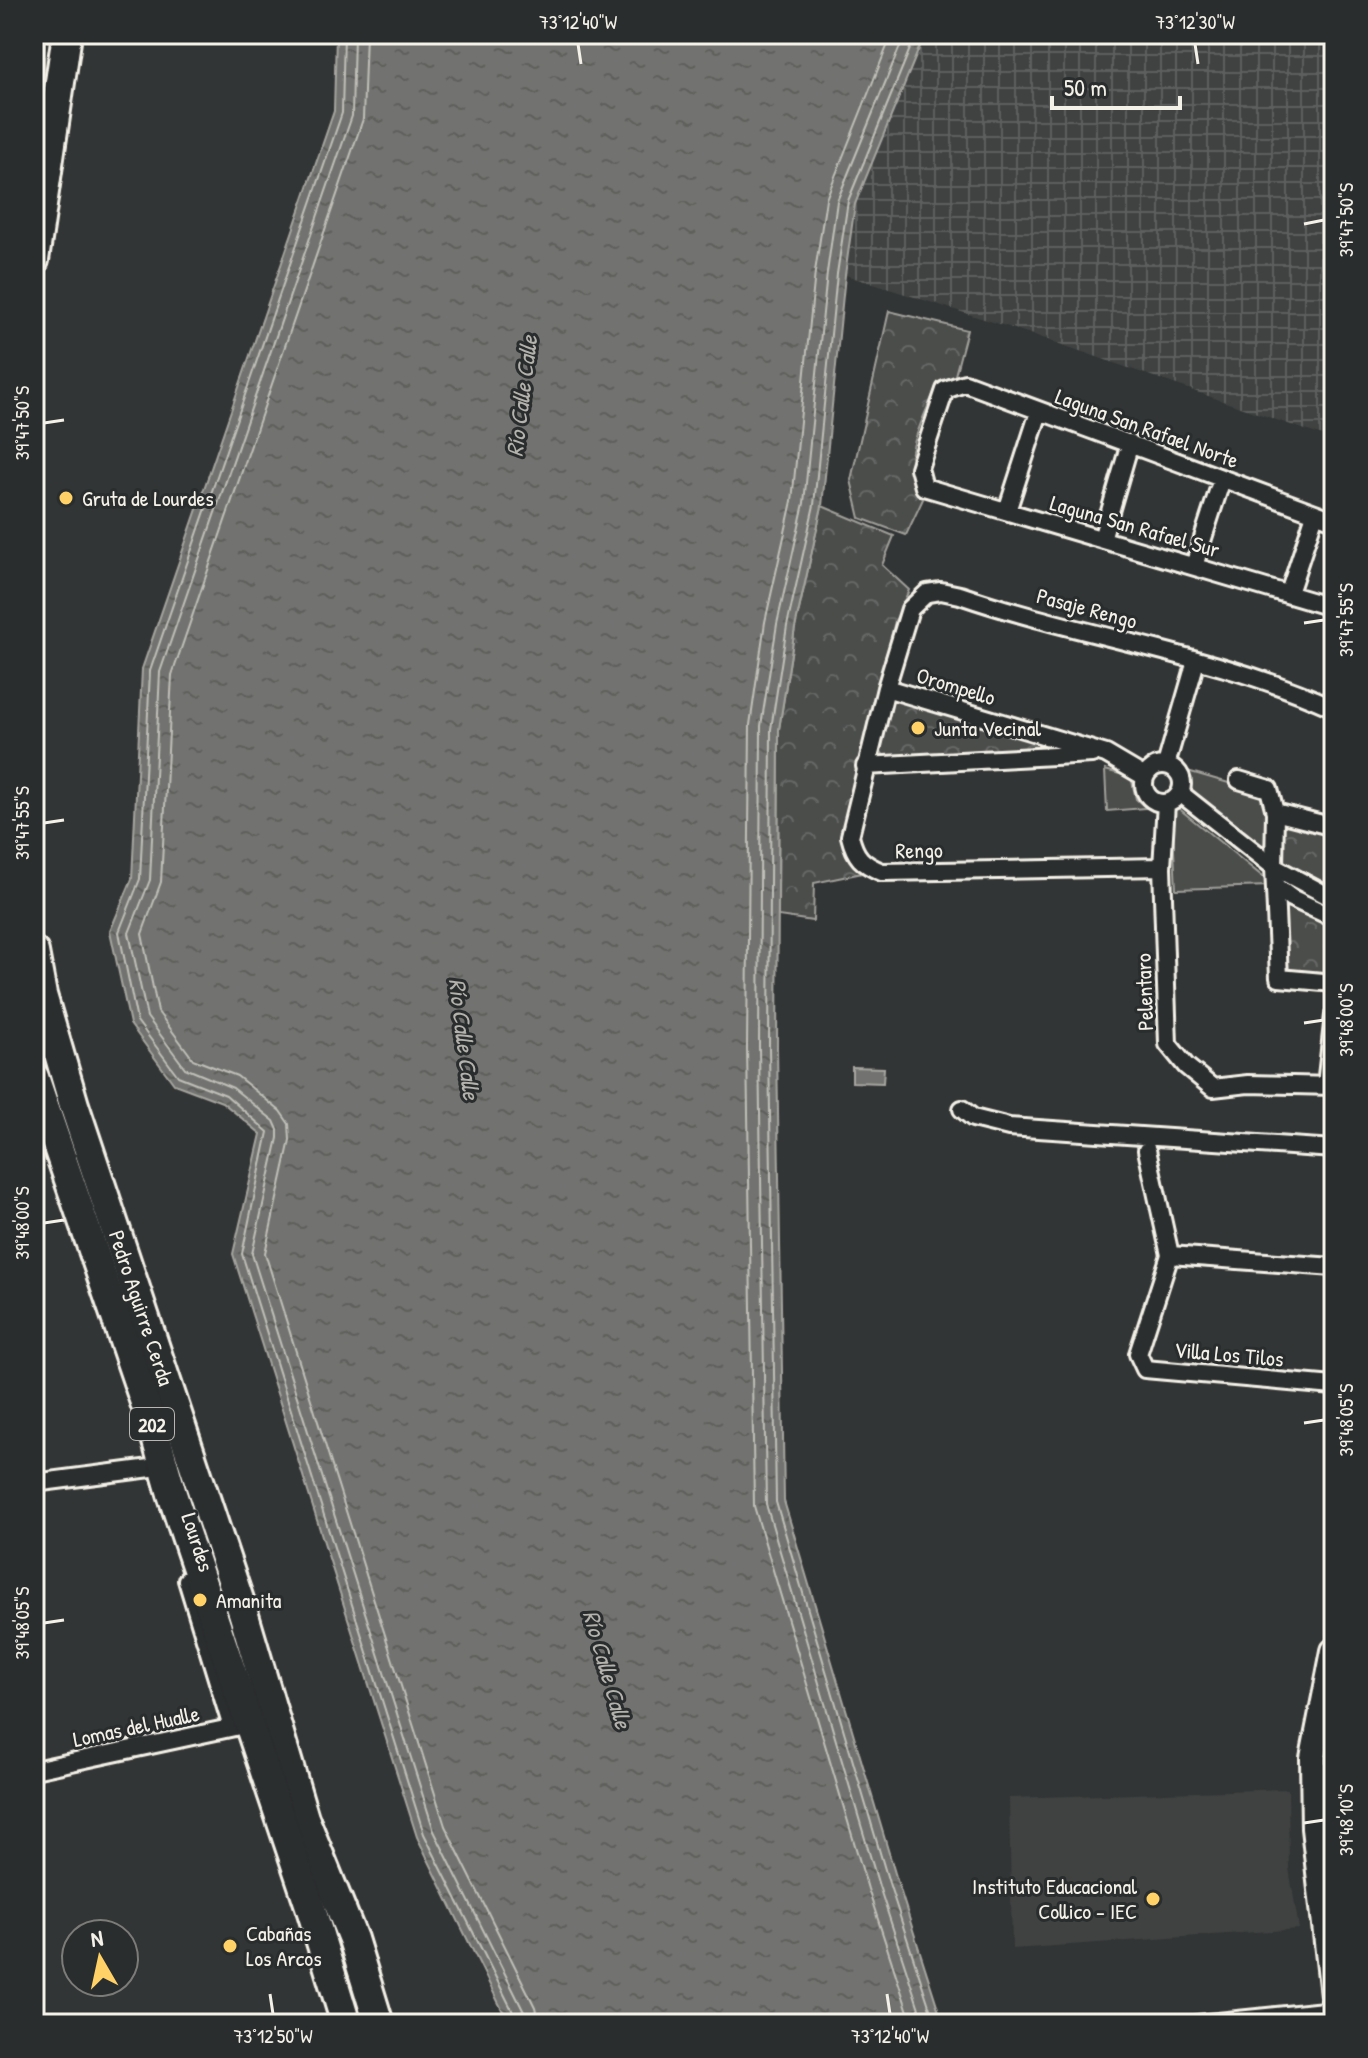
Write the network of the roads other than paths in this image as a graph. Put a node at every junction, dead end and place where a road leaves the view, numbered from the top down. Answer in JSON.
{"nodes":[{"id":1,"x":67,"y":34,"type":"edge"},
{"id":2,"x":34,"y":260,"type":"edge"},
{"id":3,"x":1039,"y":412,"type":"junction"},
{"id":4,"x":1130,"y":443,"type":"junction"},
{"id":5,"x":1222,"y":479,"type":"junction"},
{"id":6,"x":924,"y":487,"type":"joint"},
{"id":7,"x":1007,"y":511,"type":"junction"},
{"id":8,"x":1315,"y":514,"type":"junction"},
{"id":9,"x":1334,"y":520,"type":"edge"},
{"id":10,"x":1102,"y":539,"type":"junction"},
{"id":11,"x":1194,"y":566,"type":"junction"},
{"id":12,"x":1289,"y":593,"type":"junction"},
{"id":13,"x":1334,"y":608,"type":"edge"},
{"id":14,"x":1196,"y":661,"type":"junction"},
{"id":15,"x":886,"y":688,"type":"junction"},
{"id":16,"x":1334,"y":708,"type":"edge"},
{"id":17,"x":1106,"y":754,"type":"junction"},
{"id":18,"x":1166,"y":765,"type":"junction"},
{"id":19,"x":865,"y":766,"type":"junction"},
{"id":20,"x":1145,"y":777,"type":"junction"},
{"id":21,"x":1239,"y":780,"type":"dead end"},
{"id":22,"x":1173,"y":798,"type":"junction"},
{"id":23,"x":1275,"y":812,"type":"junction"},
{"id":24,"x":1334,"y":827,"type":"edge"},
{"id":25,"x":1162,"y":867,"type":"junction"},
{"id":26,"x":1274,"y":867,"type":"junction"},
{"id":27,"x":1275,"y":886,"type":"junction"},
{"id":28,"x":1334,"y":899,"type":"edge"},
{"id":29,"x":1334,"y":918,"type":"edge"},
{"id":30,"x":34,"y":952,"type":"edge"},
{"id":31,"x":1334,"y":983,"type":"edge"},
{"id":32,"x":1334,"y":1015,"type":"edge"},
{"id":33,"x":34,"y":1077,"type":"edge"},
{"id":34,"x":1330,"y":1086,"type":"edge"},
{"id":35,"x":962,"y":1109,"type":"dead end"},
{"id":36,"x":42,"y":1128,"type":"edge"},
{"id":37,"x":1334,"y":1149,"type":"edge"},
{"id":38,"x":1147,"y":1150,"type":"dead end"},
{"id":39,"x":1170,"y":1255,"type":"junction"},
{"id":40,"x":1334,"y":1267,"type":"edge"},
{"id":41,"x":1334,"y":1386,"type":"edge"},
{"id":42,"x":151,"y":1420,"type":"junction"},
{"id":43,"x":151,"y":1468,"type":"junction"},
{"id":44,"x":34,"y":1483,"type":"edge"},
{"id":45,"x":1334,"y":1651,"type":"edge"},
{"id":46,"x":255,"y":1718,"type":"junction"},
{"id":47,"x":1324,"y":1743,"type":"edge"},
{"id":48,"x":34,"y":1770,"type":"edge"},
{"id":49,"x":1324,"y":1828,"type":"edge"},
{"id":50,"x":1333,"y":1996,"type":"edge"},
{"id":51,"x":346,"y":2024,"type":"edge"},
{"id":52,"x":379,"y":2024,"type":"edge"},
{"id":53,"x":1198,"y":2024,"type":"edge"}],
"edges":[{"from":1,"to":2,"type":"highway"},
{"from":3,"to":4,"type":"street","name":"Laguna San Rafael Norte"},
{"from":3,"to":6,"type":"street","name":"Laguna San Rafael Norte"},
{"from":3,"to":7,"type":"street"},
{"from":4,"to":5,"type":"street","name":"Laguna San Rafael Norte"},
{"from":4,"to":10,"type":"street"},
{"from":5,"to":8,"type":"street","name":"Laguna San Rafael Norte"},
{"from":5,"to":11,"type":"street"},
{"from":6,"to":7,"type":"street","name":"Laguna San Rafael Sur"},
{"from":7,"to":10,"type":"street","name":"Laguna San Rafael Sur"},
{"from":8,"to":9,"type":"street","name":"Laguna San Rafael Norte"},
{"from":8,"to":12,"type":"street"},
{"from":10,"to":11,"type":"street","name":"Laguna San Rafael Sur"},
{"from":11,"to":12,"type":"street","name":"Laguna San Rafael Sur"},
{"from":12,"to":13,"type":"street","name":"Laguna San Rafael Sur"},
{"from":14,"to":15,"type":"street","name":"Pasaje Rengo"},
{"from":14,"to":16,"type":"street","name":"Pasaje Rengo"},
{"from":14,"to":18,"type":"street"},
{"from":15,"to":17,"type":"street","name":"Orompello"},
{"from":15,"to":19,"type":"street","name":"Rengo"},
{"from":17,"to":19,"type":"street"},
{"from":17,"to":20,"type":"street","name":"Orompello"},
{"from":18,"to":20,"type":"street"},
{"from":18,"to":22,"type":"street","name":"Orompello"},
{"from":19,"to":25,"type":"street","name":"Rengo"},
{"from":20,"to":22,"type":"street","name":"Orompello"},
{"from":21,"to":23,"type":"street"},
{"from":22,"to":25,"type":"street","name":"Pelentaro"},
{"from":22,"to":26,"type":"street","name":"Orompello"},
{"from":23,"to":24,"type":"street"},
{"from":23,"to":26,"type":"street"},
{"from":25,"to":34,"type":"street","name":"Pelentaro"},
{"from":26,"to":27,"type":"street"},
{"from":26,"to":28,"type":"street","name":"Orompello"},
{"from":27,"to":29,"type":"street"},
{"from":27,"to":31,"type":"street"},
{"from":30,"to":46,"type":"highway","name":"Pedro Aguirre Cerda","number":"202"},
{"from":32,"to":34,"type":"street"},
{"from":33,"to":36,"type":"highway","name":"Pedro Aguirre Cerda","number":"202"},
{"from":35,"to":37,"type":"street"},
{"from":36,"to":42,"type":"highway","name":"Pedro Aguirre Cerda","number":"202"},
{"from":38,"to":39,"type":"street"},
{"from":39,"to":40,"type":"street"},
{"from":39,"to":41,"type":"street","name":"Villa Los Tilos"},
{"from":42,"to":43,"type":"street","name":"Lourdes"},
{"from":42,"to":46,"type":"highway","name":"Pedro Aguirre Cerda","number":"202"},
{"from":43,"to":44,"type":"street"},
{"from":43,"to":46,"type":"street","name":"Lourdes"},
{"from":45,"to":47,"type":"main road"},
{"from":46,"to":48,"type":"street","name":"Lomas del Hualle"},
{"from":46,"to":51,"type":"highway","name":"Pedro Aguirre Cerda","number":"202"},
{"from":46,"to":52,"type":"highway","name":"Pedro Aguirre Cerda","number":"202"},
{"from":47,"to":49,"type":"main road"},
{"from":49,"to":50,"type":"main road"},
{"from":50,"to":53,"type":"street"}]}
